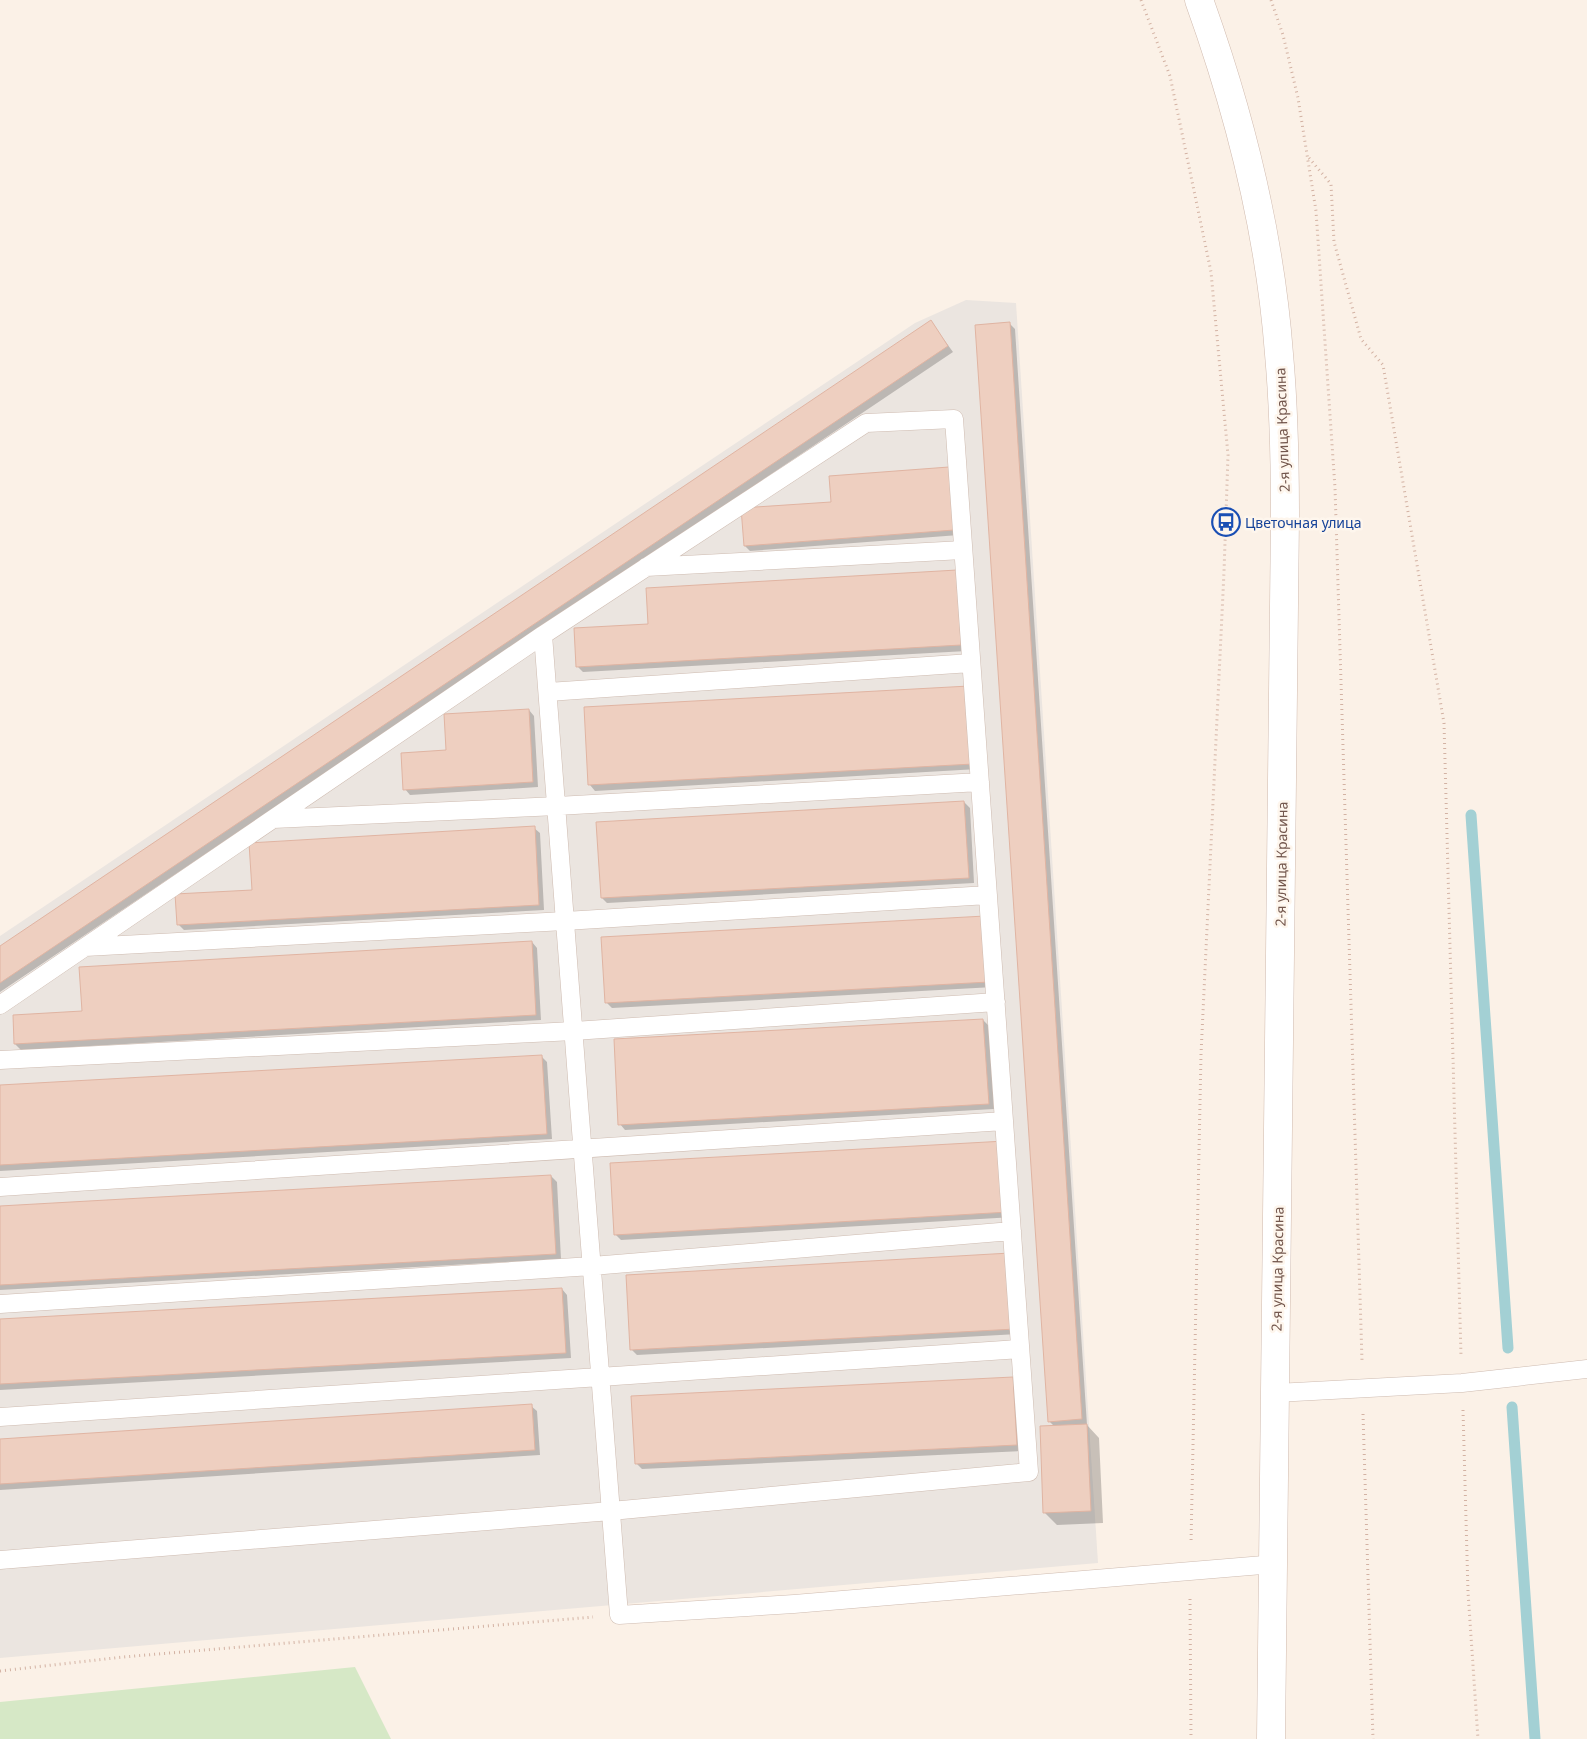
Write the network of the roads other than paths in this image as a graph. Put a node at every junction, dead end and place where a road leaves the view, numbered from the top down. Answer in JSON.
{"nodes":[{"id":1,"x":1199,"y":0,"type":"edge"},
{"id":2,"x":963,"y":550,"type":"junction"},
{"id":3,"x":646,"y":567,"type":"junction"},
{"id":4,"x":543,"y":635,"type":"junction"},
{"id":5,"x":971,"y":663,"type":"junction"},
{"id":6,"x":548,"y":692,"type":"junction"},
{"id":7,"x":980,"y":782,"type":"junction"},
{"id":8,"x":557,"y":806,"type":"junction"},
{"id":9,"x":273,"y":819,"type":"junction"},
{"id":10,"x":988,"y":895,"type":"junction"},
{"id":11,"x":565,"y":921,"type":"junction"},
{"id":12,"x":85,"y":947,"type":"junction"},
{"id":13,"x":996,"y":1002,"type":"junction"},
{"id":14,"x":0,"y":1005,"type":"edge"},
{"id":15,"x":574,"y":1031,"type":"junction"},
{"id":16,"x":0,"y":1060,"type":"edge"},
{"id":17,"x":1004,"y":1121,"type":"junction"},
{"id":18,"x":583,"y":1150,"type":"junction"},
{"id":19,"x":0,"y":1187,"type":"edge"},
{"id":20,"x":1012,"y":1231,"type":"junction"},
{"id":21,"x":592,"y":1266,"type":"junction"},
{"id":22,"x":0,"y":1304,"type":"edge"},
{"id":23,"x":1020,"y":1350,"type":"junction"},
{"id":24,"x":1587,"y":1369,"type":"edge"},
{"id":25,"x":600,"y":1377,"type":"junction"},
{"id":26,"x":1276,"y":1393,"type":"junction"},
{"id":27,"x":0,"y":1417,"type":"edge"},
{"id":28,"x":611,"y":1511,"type":"junction"},
{"id":29,"x":0,"y":1560,"type":"edge"},
{"id":30,"x":1274,"y":1564,"type":"junction"},
{"id":31,"x":1271,"y":1739,"type":"edge"}],
"edges":[{"from":1,"to":26,"type":"main road","name":"2-я улица Красина"},
{"from":2,"to":3,"type":"lane"},
{"from":2,"to":3,"type":"lane"},
{"from":2,"to":5,"type":"lane"},
{"from":3,"to":4,"type":"lane"},
{"from":4,"to":6,"type":"lane"},
{"from":4,"to":9,"type":"lane"},
{"from":5,"to":6,"type":"lane"},
{"from":5,"to":7,"type":"lane"},
{"from":6,"to":8,"type":"lane"},
{"from":7,"to":8,"type":"lane"},
{"from":7,"to":10,"type":"lane"},
{"from":8,"to":9,"type":"lane"},
{"from":8,"to":11,"type":"lane"},
{"from":9,"to":12,"type":"lane"},
{"from":10,"to":11,"type":"lane"},
{"from":10,"to":13,"type":"lane"},
{"from":11,"to":12,"type":"lane"},
{"from":11,"to":15,"type":"lane"},
{"from":12,"to":14,"type":"lane"},
{"from":13,"to":15,"type":"lane"},
{"from":13,"to":17,"type":"lane"},
{"from":15,"to":16,"type":"lane"},
{"from":15,"to":18,"type":"lane"},
{"from":17,"to":18,"type":"lane"},
{"from":17,"to":20,"type":"lane"},
{"from":18,"to":19,"type":"lane"},
{"from":18,"to":21,"type":"lane"},
{"from":20,"to":21,"type":"lane"},
{"from":20,"to":23,"type":"lane"},
{"from":21,"to":22,"type":"lane"},
{"from":21,"to":25,"type":"lane"},
{"from":23,"to":25,"type":"lane"},
{"from":23,"to":28,"type":"lane"},
{"from":24,"to":26,"type":"lane"},
{"from":25,"to":27,"type":"lane"},
{"from":25,"to":28,"type":"lane"},
{"from":26,"to":30,"type":"main road","name":"2-я улица Красина"},
{"from":28,"to":29,"type":"lane"},
{"from":28,"to":30,"type":"lane"},
{"from":30,"to":31,"type":"main road","name":"2-я улица Красина"}]}
